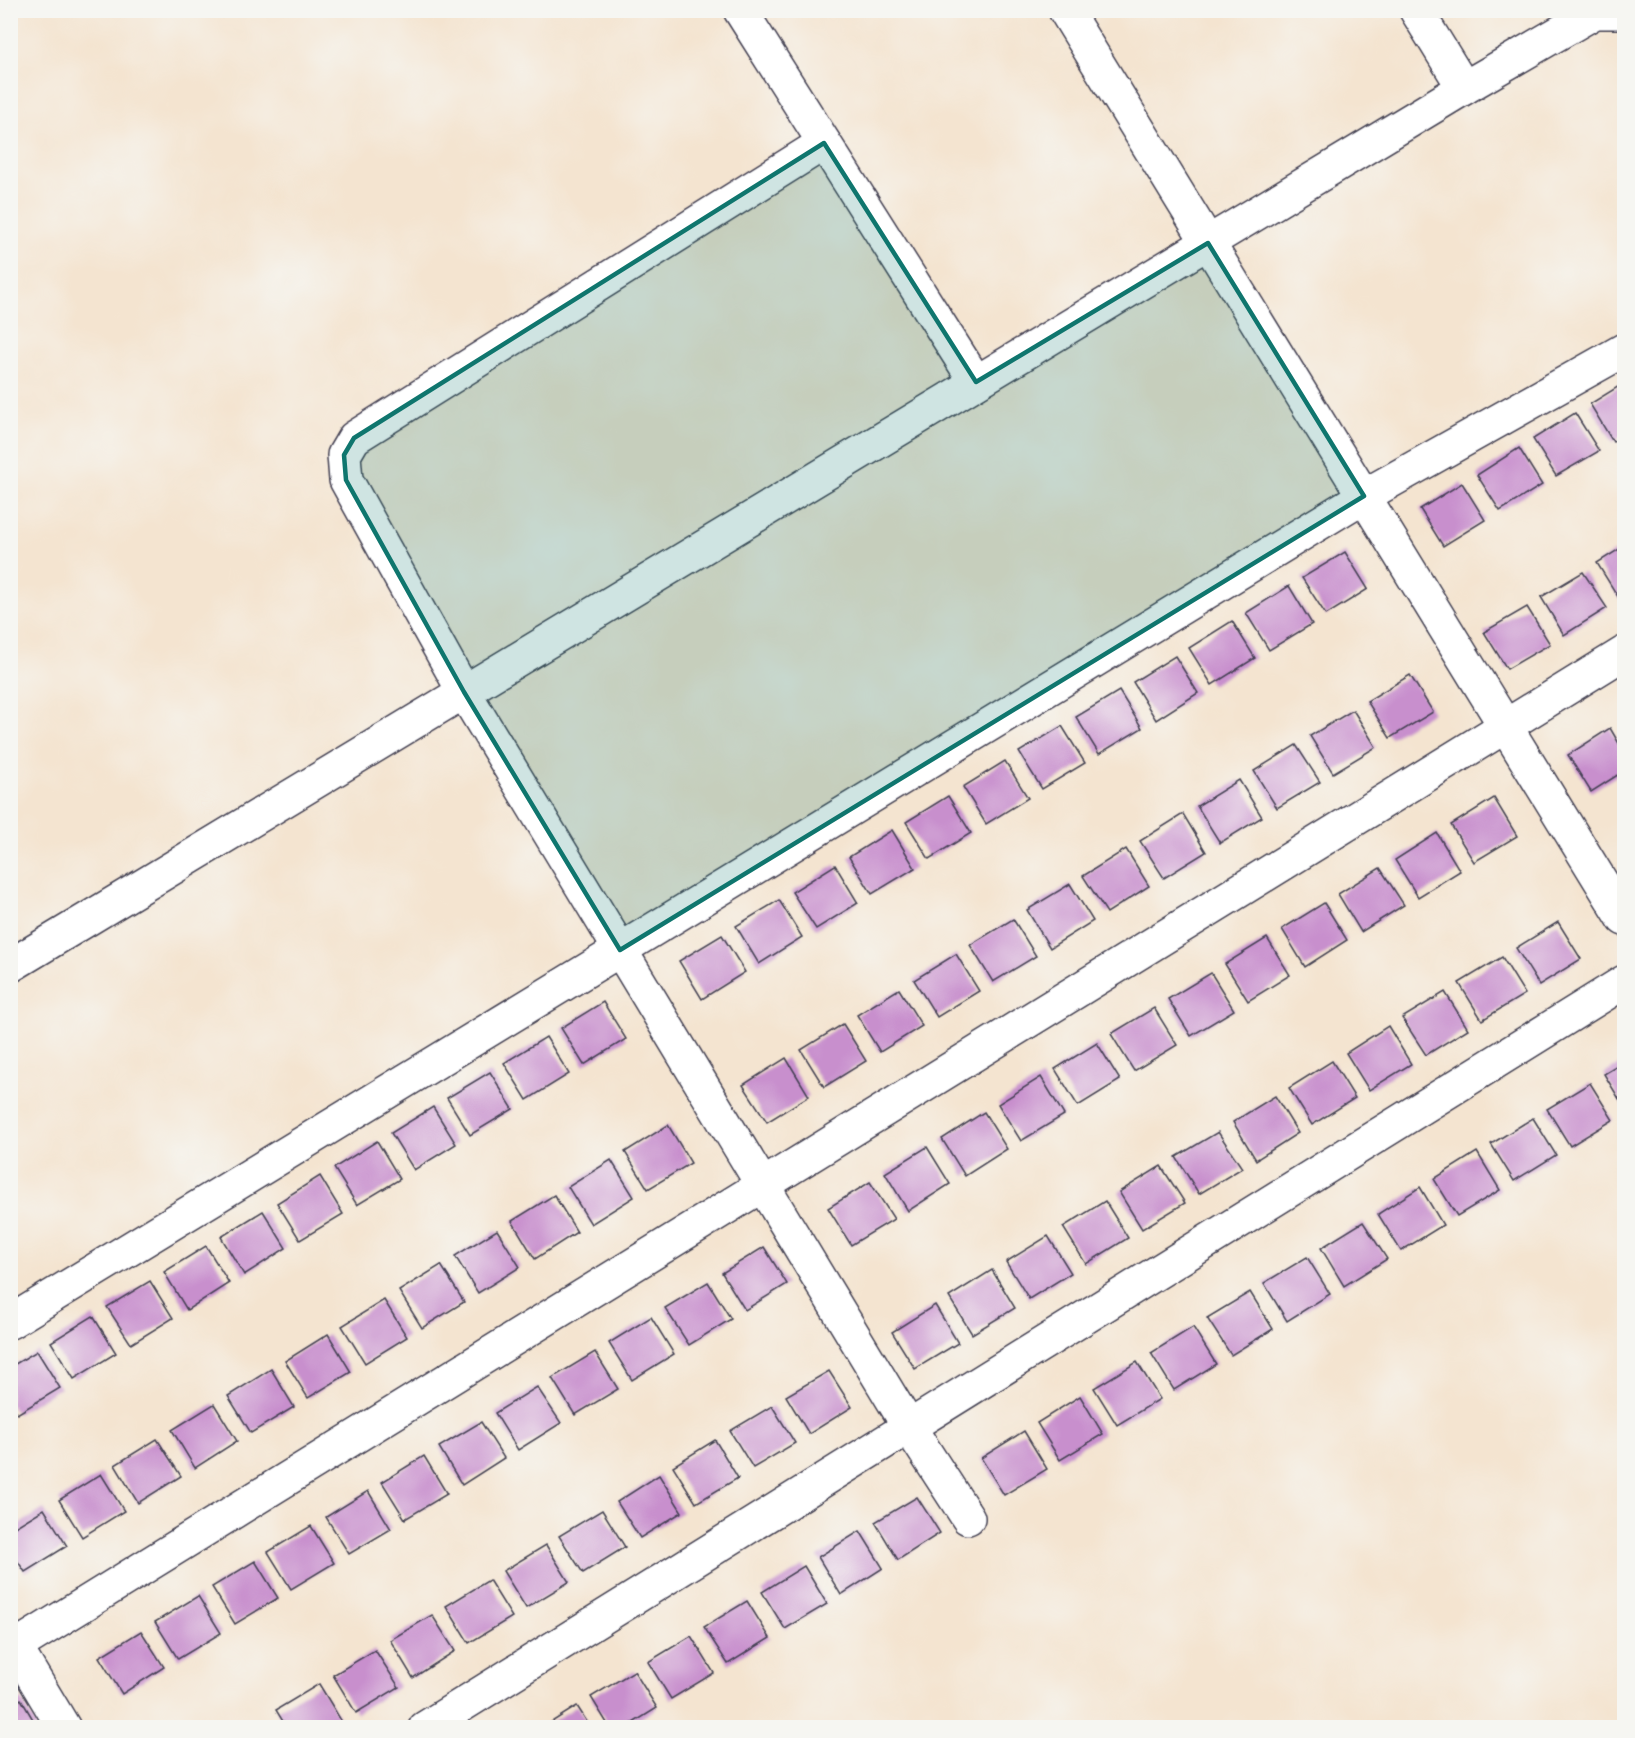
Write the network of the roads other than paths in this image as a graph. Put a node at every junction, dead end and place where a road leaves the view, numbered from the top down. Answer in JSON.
{"nodes":[{"id":1,"x":740,"y":10,"type":"edge"},
{"id":2,"x":1065,"y":10,"type":"edge"},
{"id":3,"x":1416,"y":10,"type":"edge"},
{"id":4,"x":1624,"y":12,"type":"edge"},
{"id":5,"x":1464,"y":88,"type":"junction"},
{"id":6,"x":824,"y":143,"type":"junction"},
{"id":7,"x":1208,"y":243,"type":"junction"},
{"id":8,"x":1624,"y":350,"type":"edge"},
{"id":9,"x":976,"y":382,"type":"junction"},
{"id":10,"x":1364,"y":496,"type":"junction"},
{"id":11,"x":1624,"y":653,"type":"edge"},
{"id":12,"x":464,"y":692,"type":"junction"},
{"id":13,"x":1506,"y":726,"type":"junction"},
{"id":14,"x":1624,"y":919,"type":"edge"},
{"id":15,"x":620,"y":950,"type":"junction"},
{"id":16,"x":10,"y":966,"type":"edge"},
{"id":17,"x":1624,"y":982,"type":"edge"},
{"id":18,"x":763,"y":1185,"type":"junction"},
{"id":19,"x":10,"y":1322,"type":"edge"},
{"id":20,"x":909,"y":1426,"type":"junction"},
{"id":21,"x":968,"y":1518,"type":"dead end"},
{"id":22,"x":12,"y":1645,"type":"edge"},
{"id":23,"x":64,"y":1728,"type":"edge"},
{"id":24,"x":425,"y":1728,"type":"edge"}],
"edges":[{"from":1,"to":6,"type":"street"},
{"from":2,"to":7,"type":"street"},
{"from":3,"to":5,"type":"street"},
{"from":4,"to":5,"type":"street"},
{"from":5,"to":7,"type":"street"},
{"from":6,"to":9,"type":"street"},
{"from":6,"to":12,"type":"street"},
{"from":7,"to":9,"type":"street"},
{"from":7,"to":10,"type":"street"},
{"from":8,"to":10,"type":"street"},
{"from":9,"to":12,"type":"street"},
{"from":10,"to":13,"type":"street"},
{"from":10,"to":15,"type":"street"},
{"from":11,"to":13,"type":"street"},
{"from":12,"to":15,"type":"street"},
{"from":12,"to":16,"type":"street"},
{"from":13,"to":14,"type":"street"},
{"from":13,"to":18,"type":"street"},
{"from":15,"to":18,"type":"street"},
{"from":15,"to":19,"type":"street"},
{"from":17,"to":20,"type":"street"},
{"from":18,"to":20,"type":"street"},
{"from":18,"to":22,"type":"street"},
{"from":20,"to":21,"type":"street"},
{"from":20,"to":24,"type":"street"},
{"from":22,"to":23,"type":"street"}]}
